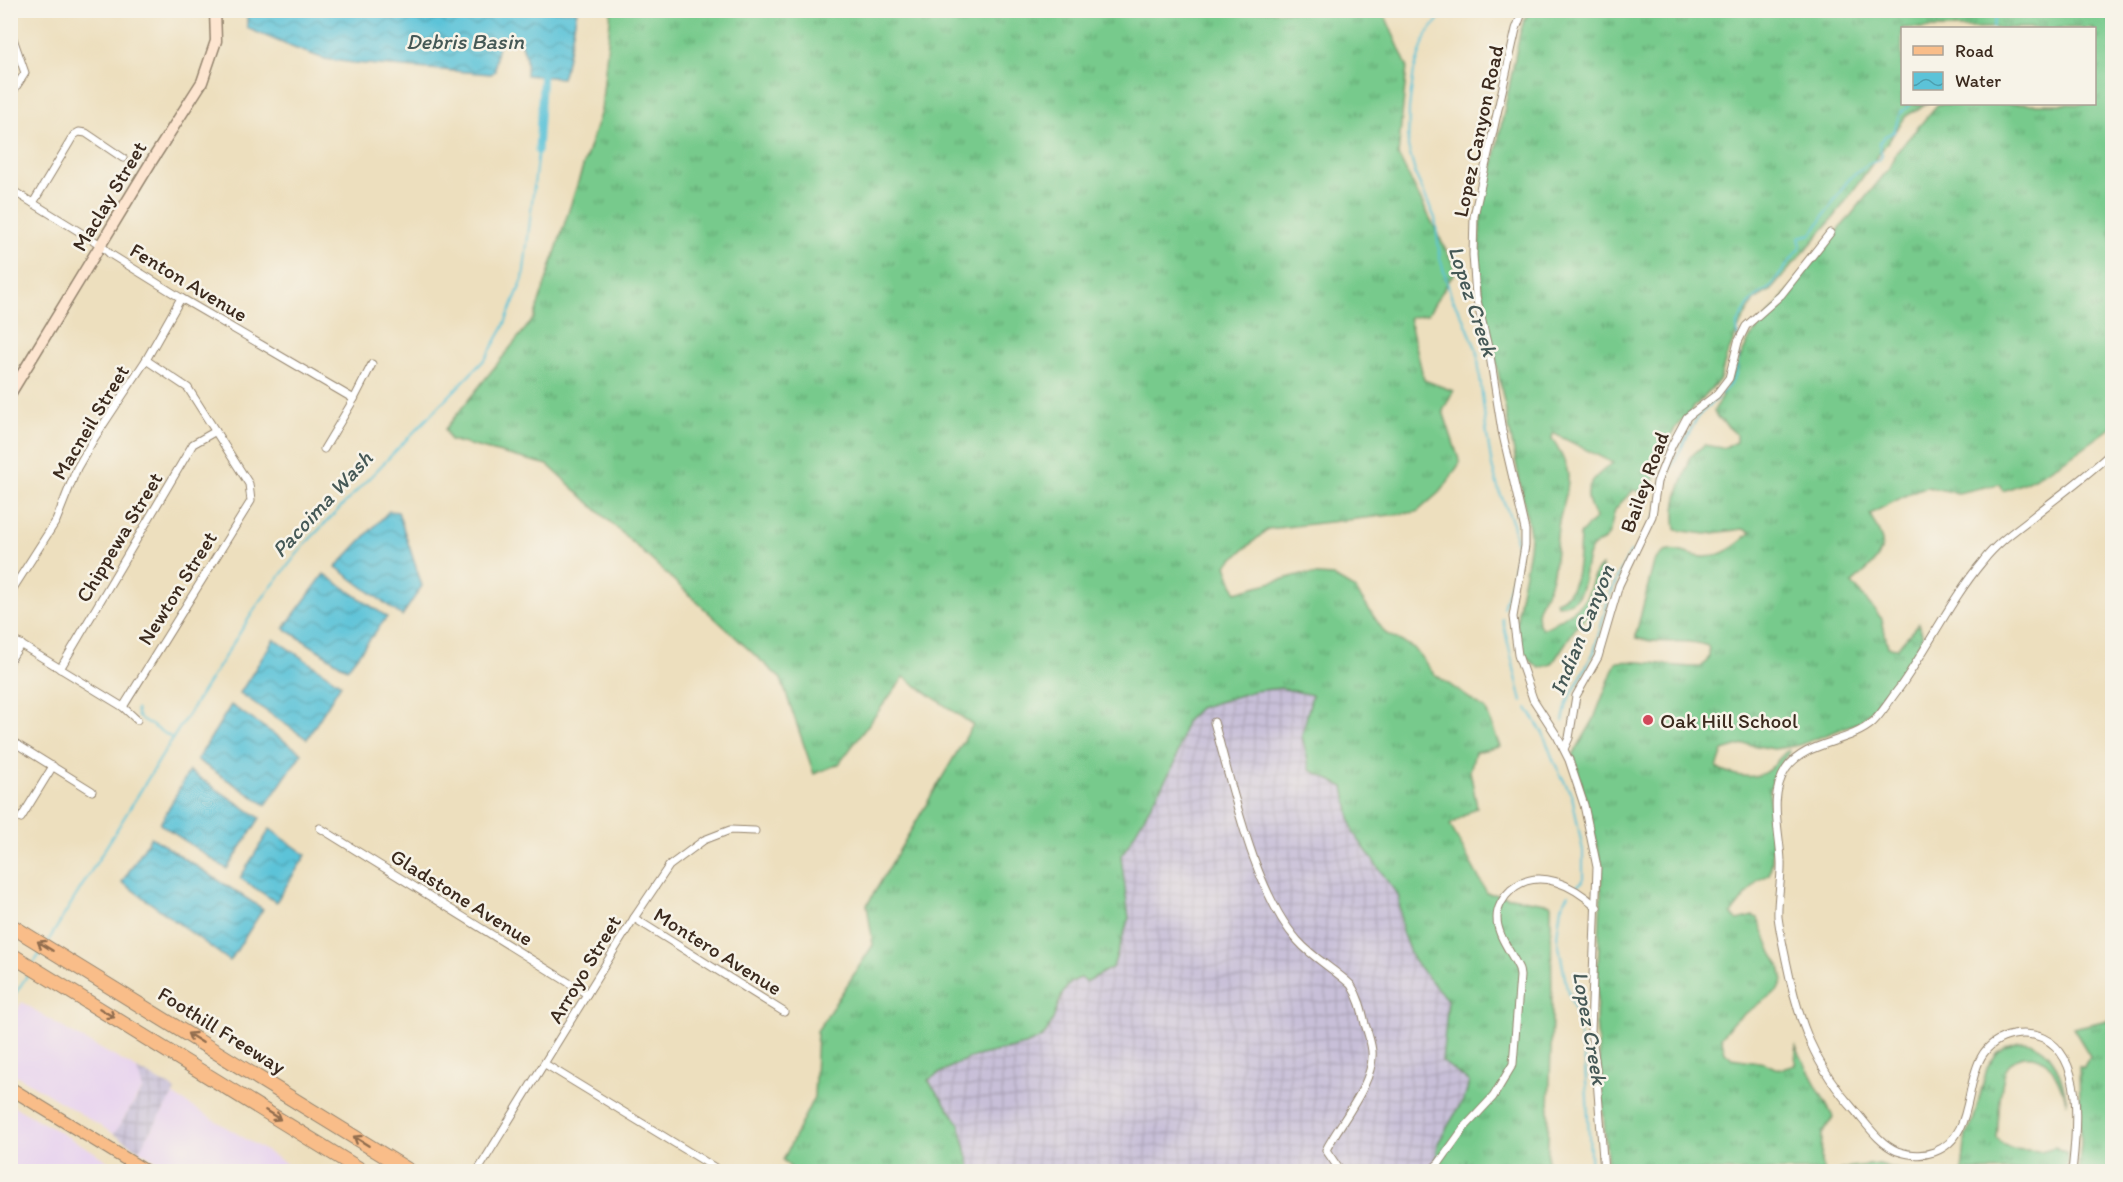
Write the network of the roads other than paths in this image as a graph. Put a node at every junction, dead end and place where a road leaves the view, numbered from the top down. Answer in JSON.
{"nodes":[{"id":1,"x":215,"y":10,"type":"edge"},
{"id":2,"x":1523,"y":10,"type":"edge"},
{"id":3,"x":10,"y":30,"type":"edge"},
{"id":4,"x":10,"y":96,"type":"edge"},
{"id":5,"x":123,"y":158,"type":"dead end"},
{"id":6,"x":10,"y":189,"type":"edge"},
{"id":7,"x":33,"y":204,"type":"junction"},
{"id":8,"x":1830,"y":233,"type":"dead end"},
{"id":9,"x":101,"y":245,"type":"junction"},
{"id":10,"x":181,"y":298,"type":"junction"},
{"id":11,"x":146,"y":360,"type":"junction"},
{"id":12,"x":372,"y":364,"type":"dead end"},
{"id":13,"x":10,"y":394,"type":"edge"},
{"id":14,"x":354,"y":399,"type":"junction"},
{"id":15,"x":216,"y":431,"type":"junction"},
{"id":16,"x":324,"y":449,"type":"dead end"},
{"id":17,"x":2112,"y":452,"type":"edge"},
{"id":18,"x":10,"y":593,"type":"edge"},
{"id":19,"x":10,"y":638,"type":"edge"},
{"id":20,"x":21,"y":644,"type":"junction"},
{"id":21,"x":10,"y":660,"type":"edge"},
{"id":22,"x":60,"y":669,"type":"junction"},
{"id":23,"x":123,"y":707,"type":"junction"},
{"id":24,"x":137,"y":720,"type":"dead end"},
{"id":25,"x":1214,"y":722,"type":"dead end"},
{"id":26,"x":10,"y":740,"type":"edge"},
{"id":27,"x":1564,"y":749,"type":"junction"},
{"id":28,"x":53,"y":766,"type":"junction"},
{"id":29,"x":92,"y":790,"type":"dead end"},
{"id":30,"x":21,"y":818,"type":"dead end"},
{"id":31,"x":320,"y":828,"type":"dead end"},
{"id":32,"x":755,"y":831,"type":"dead end"},
{"id":33,"x":1597,"y":907,"type":"junction"},
{"id":34,"x":634,"y":918,"type":"junction"},
{"id":35,"x":14,"y":926,"type":"edge"},
{"id":36,"x":11,"y":954,"type":"edge"},
{"id":37,"x":587,"y":994,"type":"junction"},
{"id":38,"x":784,"y":1012,"type":"dead end"},
{"id":39,"x":545,"y":1064,"type":"junction"},
{"id":40,"x":10,"y":1088,"type":"edge"},
{"id":41,"x":147,"y":1172,"type":"edge"},
{"id":42,"x":364,"y":1172,"type":"edge"},
{"id":43,"x":411,"y":1172,"type":"edge"},
{"id":44,"x":477,"y":1172,"type":"edge"},
{"id":45,"x":722,"y":1172,"type":"edge"},
{"id":46,"x":1341,"y":1172,"type":"edge"},
{"id":47,"x":1429,"y":1172,"type":"edge"},
{"id":48,"x":1604,"y":1172,"type":"edge"},
{"id":49,"x":2072,"y":1172,"type":"edge"}],
"edges":[{"from":1,"to":9,"type":"street","name":"Maclay Street"},
{"from":2,"to":27,"type":"street","name":"Lopez Canyon Road"},
{"from":3,"to":4,"type":"street"},
{"from":5,"to":7,"type":"street"},
{"from":6,"to":7,"type":"street","name":"Fenton Avenue"},
{"from":7,"to":9,"type":"street","name":"Fenton Avenue"},
{"from":8,"to":27,"type":"street","name":"Bailey Road"},
{"from":9,"to":10,"type":"street","name":"Fenton Avenue"},
{"from":9,"to":13,"type":"street","name":"Maclay Street"},
{"from":10,"to":11,"type":"street","name":"Macneil Street"},
{"from":10,"to":14,"type":"street","name":"Fenton Avenue"},
{"from":11,"to":15,"type":"street"},
{"from":11,"to":18,"type":"street","name":"Macneil Street"},
{"from":12,"to":14,"type":"street"},
{"from":14,"to":16,"type":"street"},
{"from":15,"to":22,"type":"street","name":"Chippewa Street"},
{"from":15,"to":23,"type":"street","name":"Newton Street"},
{"from":17,"to":49,"type":"street"},
{"from":19,"to":20,"type":"street"},
{"from":20,"to":21,"type":"street"},
{"from":20,"to":22,"type":"street"},
{"from":22,"to":23,"type":"street"},
{"from":23,"to":24,"type":"street"},
{"from":25,"to":46,"type":"street"},
{"from":26,"to":28,"type":"street"},
{"from":27,"to":33,"type":"street","name":"Lopez Canyon Road"},
{"from":28,"to":29,"type":"street"},
{"from":28,"to":30,"type":"street"},
{"from":31,"to":37,"type":"street","name":"Gladstone Avenue"},
{"from":32,"to":34,"type":"street","name":"Arroyo Street"},
{"from":33,"to":47,"type":"street"},
{"from":33,"to":48,"type":"street","name":"Lopez Canyon Road"},
{"from":34,"to":37,"type":"street","name":"Arroyo Street"},
{"from":34,"to":38,"type":"street","name":"Montero Avenue"},
{"from":43,"to":35,"type":"highway","name":"Foothill Freeway","one_way":true},
{"from":36,"to":42,"type":"highway","one_way":true},
{"from":37,"to":39,"type":"street","name":"Arroyo Street"},
{"from":39,"to":44,"type":"street","name":"Arroyo Street"},
{"from":39,"to":45,"type":"street"},
{"from":40,"to":41,"type":"main road"}]}
